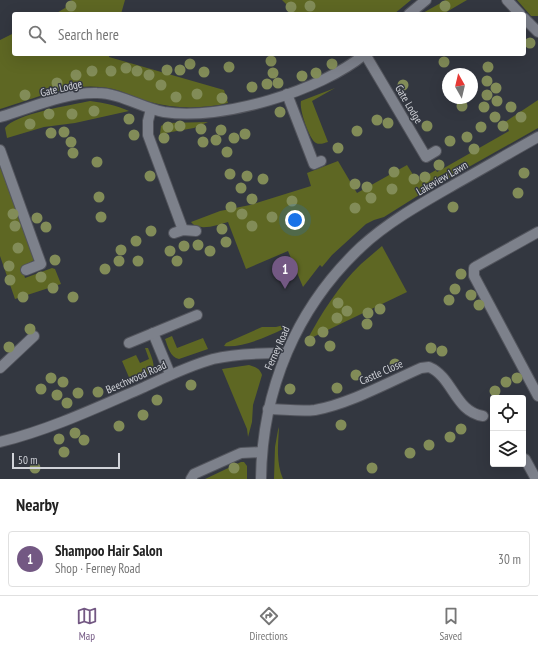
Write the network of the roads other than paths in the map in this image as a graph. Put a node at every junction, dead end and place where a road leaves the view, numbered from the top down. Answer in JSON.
{"nodes":[{"id":1,"x":426,"y":0,"type":"edge"},
{"id":2,"x":507,"y":0,"type":"edge"},
{"id":3,"x":411,"y":12,"type":"edge"},
{"id":4,"x":518,"y":12,"type":"edge"},
{"id":5,"x":526,"y":20,"type":"edge"},
{"id":6,"x":538,"y":32,"type":"edge"},
{"id":7,"x":362,"y":56,"type":"edge"},
{"id":8,"x":366,"y":56,"type":"edge"},
{"id":9,"x":287,"y":94,"type":"junction"},
{"id":10,"x":151,"y":109,"type":"junction"},
{"id":11,"x":0,"y":117,"type":"edge"},
{"id":12,"x":538,"y":137,"type":"edge"},
{"id":13,"x":0,"y":150,"type":"edge"},
{"id":14,"x":436,"y":151,"type":"dead end"},
{"id":15,"x":321,"y":162,"type":"dead end"},
{"id":16,"x":196,"y":231,"type":"dead end"},
{"id":17,"x":538,"y":232,"type":"edge"},
{"id":18,"x":361,"y":247,"type":"joint"},
{"id":19,"x":26,"y":270,"type":"dead end"},
{"id":20,"x":196,"y":315,"type":"dead end"},
{"id":21,"x":153,"y":333,"type":"junction"},
{"id":22,"x":34,"y":336,"type":"dead end"},
{"id":23,"x":129,"y":344,"type":"dead end"},
{"id":24,"x":286,"y":353,"type":"junction"},
{"id":25,"x":0,"y":368,"type":"edge"},
{"id":26,"x":170,"y":374,"type":"junction"},
{"id":27,"x":538,"y":396,"type":"edge"},
{"id":28,"x":268,"y":409,"type":"junction"},
{"id":29,"x":483,"y":416,"type":"dead end"},
{"id":30,"x":0,"y":441,"type":"edge"},
{"id":31,"x":262,"y":452,"type":"junction"},
{"id":32,"x":526,"y":461,"type":"edge"},
{"id":33,"x":191,"y":479,"type":"edge"},
{"id":34,"x":261,"y":479,"type":"edge"},
{"id":35,"x":536,"y":479,"type":"edge"}],
"edges":[{"from":1,"to":3,"type":"street"},
{"from":2,"to":4,"type":"street"},
{"from":5,"to":6,"type":"street"},
{"from":7,"to":9,"type":"street","name":"Gate Lodge"},
{"from":8,"to":14,"type":"street","name":"Gate Lodge"},
{"from":9,"to":10,"type":"street","name":"Gate Lodge"},
{"from":9,"to":15,"type":"street"},
{"from":10,"to":11,"type":"street","name":"Gate Lodge"},
{"from":10,"to":16,"type":"street"},
{"from":12,"to":18,"type":"street","name":"Lakeview Lawn"},
{"from":13,"to":19,"type":"street"},
{"from":17,"to":27,"type":"street"},
{"from":18,"to":24,"type":"street","name":"Ferney Road"},
{"from":20,"to":21,"type":"street"},
{"from":21,"to":23,"type":"street"},
{"from":21,"to":26,"type":"street"},
{"from":22,"to":25,"type":"street"},
{"from":24,"to":26,"type":"street","name":"Beechwood Road"},
{"from":24,"to":28,"type":"street","name":"Ferney Road"},
{"from":26,"to":30,"type":"street","name":"Beechwood Road"},
{"from":28,"to":29,"type":"street","name":"Castle Close"},
{"from":28,"to":31,"type":"street","name":"Ferney Road"},
{"from":31,"to":33,"type":"street"},
{"from":31,"to":34,"type":"street","name":"Ferney Road"},
{"from":32,"to":35,"type":"street"}]}
